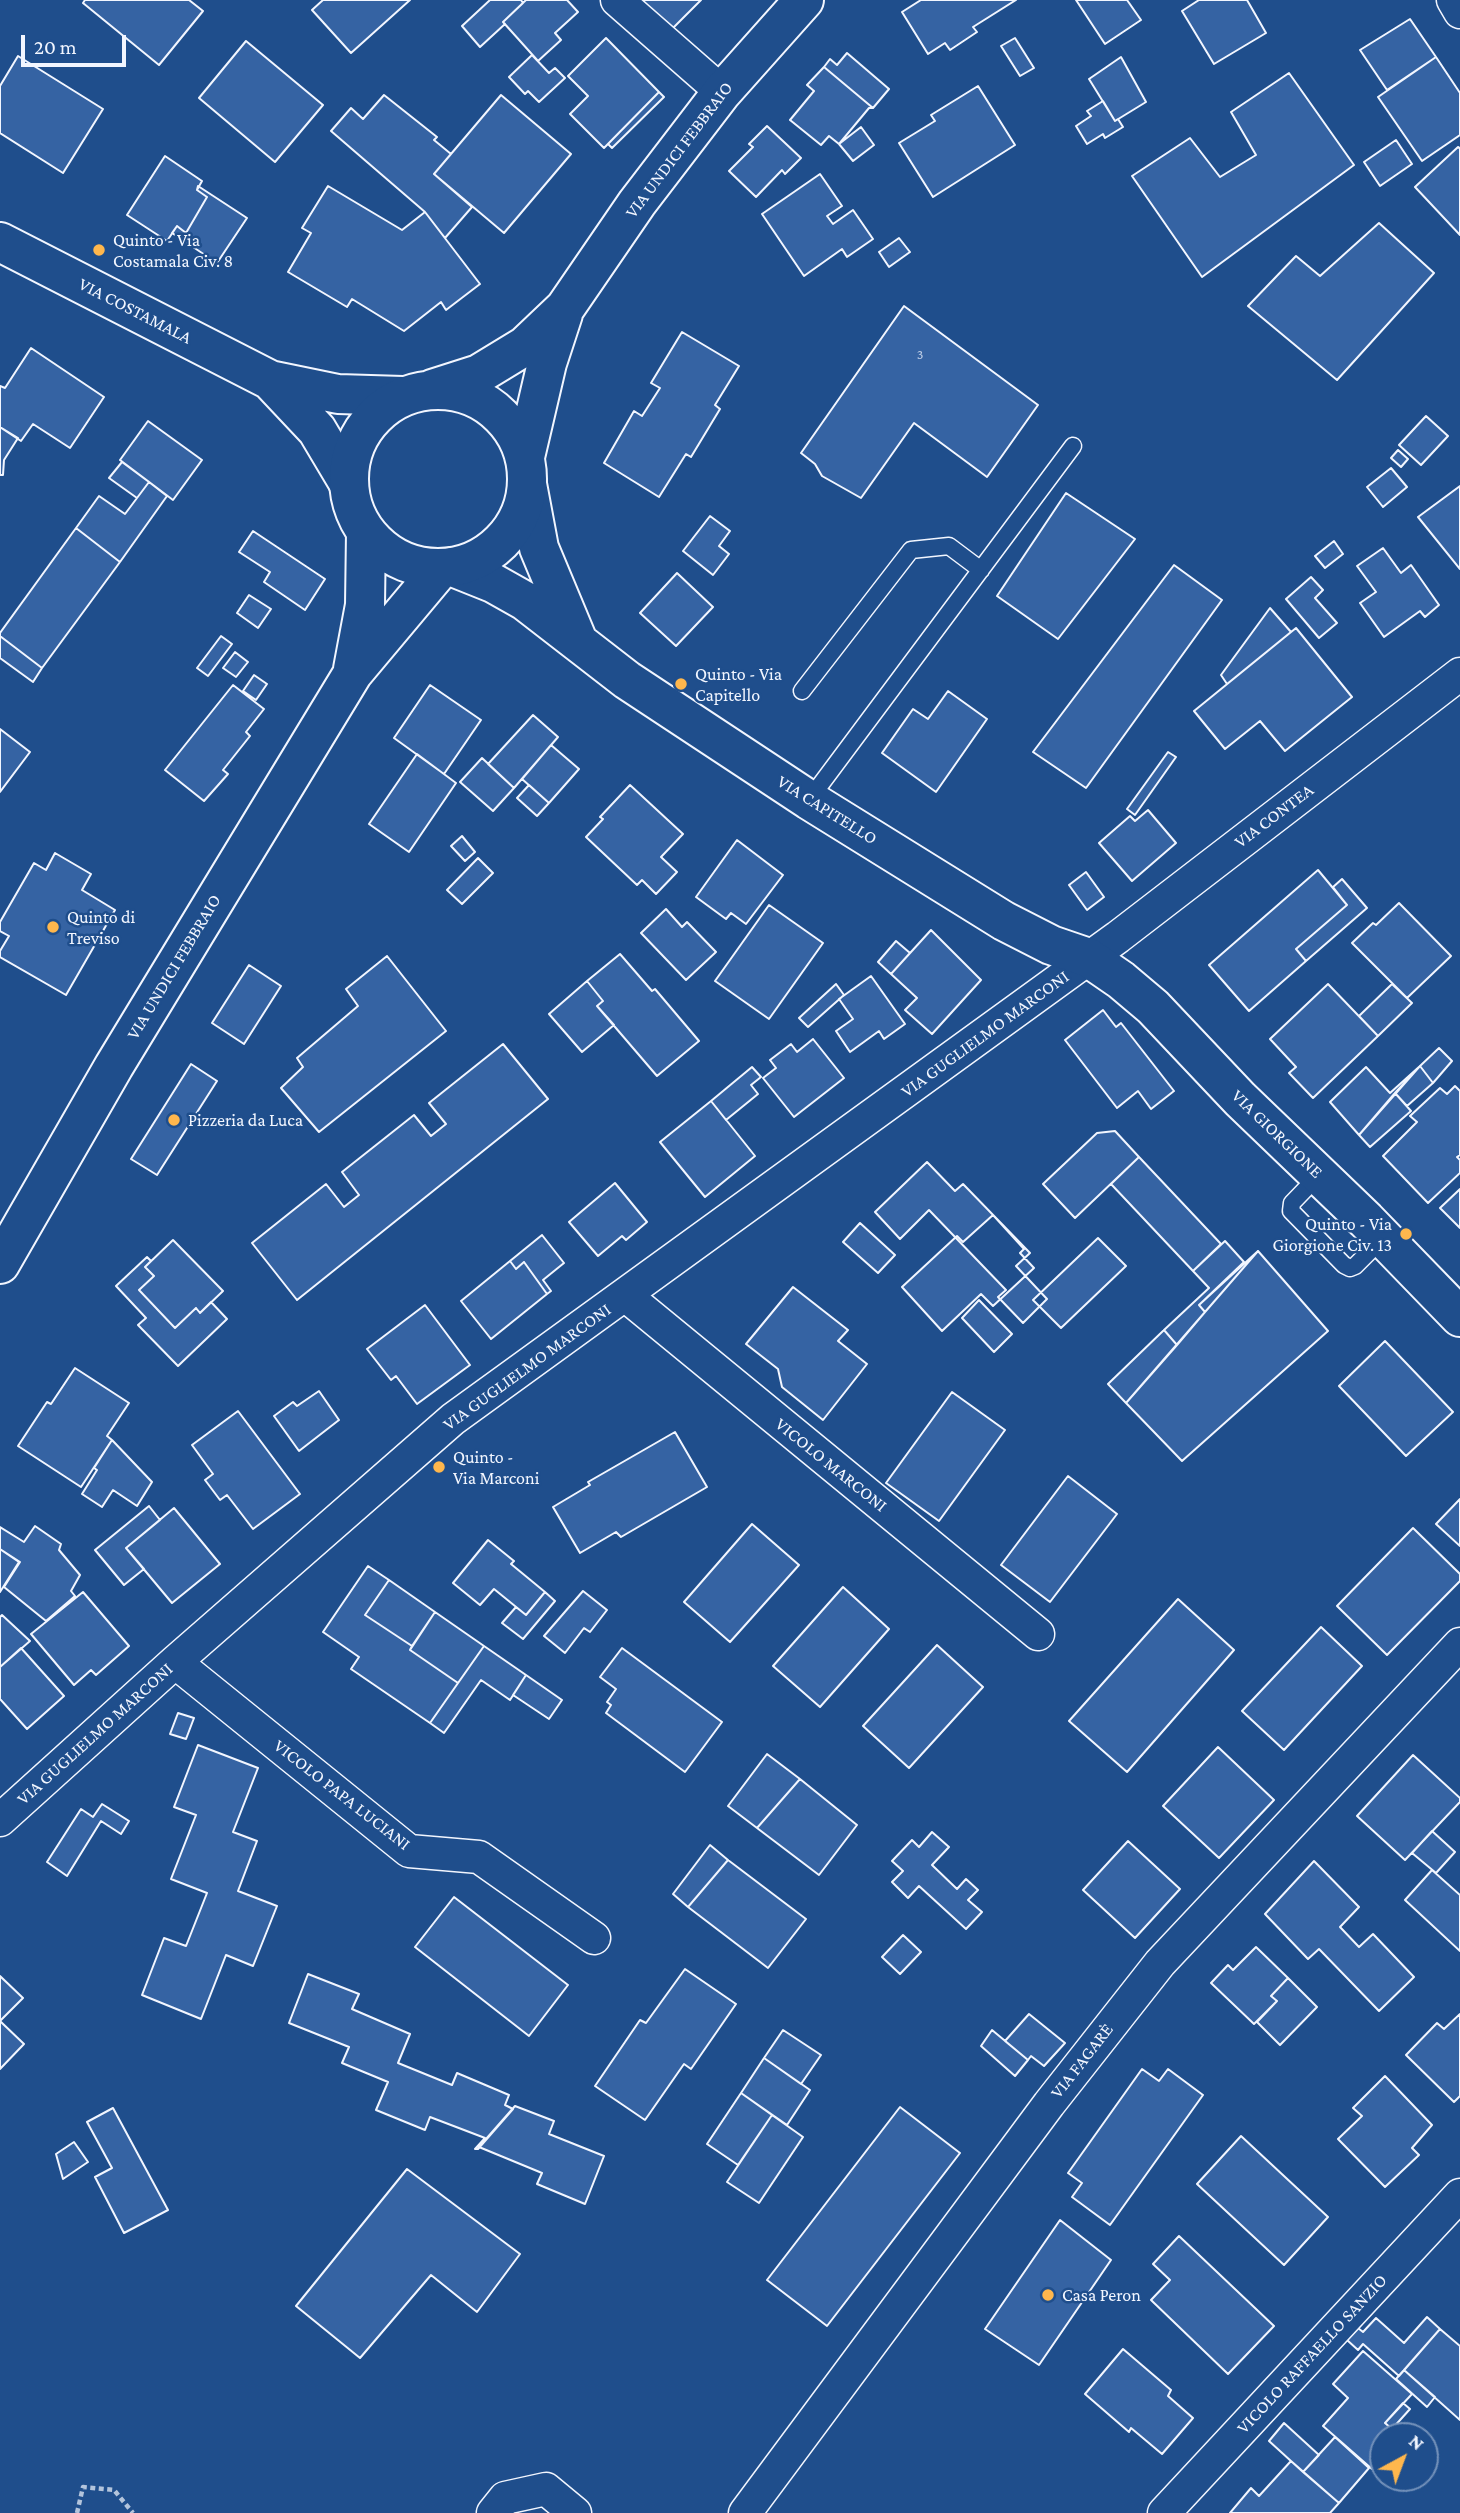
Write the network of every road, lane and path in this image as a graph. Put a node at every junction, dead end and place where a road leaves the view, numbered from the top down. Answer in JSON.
{"nodes":[{"id":1,"x":617,"y":0,"type":"edge"},
{"id":2,"x":804,"y":0,"type":"edge"},
{"id":3,"x":1452,"y":0,"type":"edge"},
{"id":4,"x":1460,"y":12,"type":"edge"},
{"id":5,"x":722,"y":92,"type":"junction"},
{"id":6,"x":0,"y":243,"type":"edge"},
{"id":7,"x":565,"y":308,"type":"junction"},
{"id":8,"x":270,"y":380,"type":"junction"},
{"id":9,"x":416,"y":393,"type":"junction"},
{"id":10,"x":1073,"y":446,"type":"dead end"},
{"id":11,"x":526,"y":471,"type":"junction"},
{"id":12,"x":348,"y":482,"type":"junction"},
{"id":13,"x":366,"y":532,"type":"junction"},
{"id":14,"x":447,"y":568,"type":"junction"},
{"id":15,"x":981,"y":570,"type":"junction"},
{"id":16,"x":578,"y":641,"type":"junction"},
{"id":17,"x":353,"y":673,"type":"junction"},
{"id":18,"x":1460,"y":674,"type":"edge"},
{"id":19,"x":802,"y":691,"type":"dead end"},
{"id":20,"x":809,"y":800,"type":"junction"},
{"id":21,"x":1088,"y":958,"type":"junction"},
{"id":22,"x":0,"y":1264,"type":"edge"},
{"id":23,"x":625,"y":1295,"type":"junction"},
{"id":24,"x":1460,"y":1317,"type":"edge"},
{"id":25,"x":1038,"y":1634,"type":"dead end"},
{"id":26,"x":1460,"y":1644,"type":"edge"},
{"id":27,"x":175,"y":1662,"type":"junction"},
{"id":28,"x":0,"y":1820,"type":"edge"},
{"id":29,"x":594,"y":1938,"type":"dead end"},
{"id":30,"x":1460,"y":2195,"type":"edge"},
{"id":31,"x":76,"y":2513,"type":"edge"},
{"id":32,"x":132,"y":2513,"type":"edge"},
{"id":33,"x":493,"y":2513,"type":"edge"},
{"id":34,"x":575,"y":2513,"type":"edge"},
{"id":35,"x":745,"y":2513,"type":"edge"},
{"id":36,"x":1164,"y":2513,"type":"edge"}],
"edges":[{"from":1,"to":5,"type":"street"},
{"from":2,"to":5,"type":"main road","name":"VIA UNDICI FEBBRAIO"},
{"from":3,"to":4,"type":"street"},
{"from":5,"to":7,"type":"main road","name":"VIA UNDICI FEBBRAIO"},
{"from":6,"to":8,"type":"main road","name":"VIA COSTAMALA"},
{"from":7,"to":9,"type":"main road","name":"VIA UNDICI FEBBRAIO"},
{"from":7,"to":11,"type":"main road","name":"VIA UNDICI FEBBRAIO"},
{"from":8,"to":9,"type":"main road","name":"VIA COSTAMALA"},
{"from":8,"to":12,"type":"main road","name":"VIA COSTAMALA"},
{"from":9,"to":11,"type":"main road"},
{"from":9,"to":12,"type":"main road","name":"VIA UNDICI FEBBRAIO"},
{"from":10,"to":15,"type":"lane"},
{"from":11,"to":14,"type":"main road","name":"VIA UNDICI FEBBRAIO"},
{"from":11,"to":16,"type":"main road","name":"VIA CAPITELLO"},
{"from":12,"to":13,"type":"main road","name":"VIA UNDICI FEBBRAIO"},
{"from":13,"to":14,"type":"main road","name":"VIA UNDICI FEBBRAIO"},
{"from":13,"to":17,"type":"main road","name":"VIA UNDICI FEBBRAIO"},
{"from":14,"to":16,"type":"main road","name":"VIA CAPITELLO"},
{"from":14,"to":17,"type":"main road","name":"VIA UNDICI FEBBRAIO"},
{"from":15,"to":19,"type":"lane"},
{"from":15,"to":20,"type":"lane"},
{"from":16,"to":20,"type":"main road","name":"VIA CAPITELLO"},
{"from":17,"to":22,"type":"main road","name":"VIA UNDICI FEBBRAIO"},
{"from":18,"to":21,"type":"street","name":"VIA CONTEA"},
{"from":20,"to":21,"type":"main road","name":"VIA CAPITELLO"},
{"from":21,"to":23,"type":"street","name":"VIA GUGLIELMO MARCONI"},
{"from":21,"to":24,"type":"main road","name":"VIA GIORGIONE"},
{"from":23,"to":25,"type":"street","name":"VICOLO MARCONI"},
{"from":23,"to":27,"type":"street","name":"VIA GUGLIELMO MARCONI"},
{"from":26,"to":35,"type":"street","name":"VIA FAGARÈ"},
{"from":27,"to":28,"type":"street","name":"VIA GUGLIELMO MARCONI"},
{"from":27,"to":29,"type":"street","name":"VICOLO PAPA LUCIANI"},
{"from":30,"to":36,"type":"street","name":"VICOLO RAFFAELLO SANZIO"},
{"from":31,"to":32,"type":"path"},
{"from":33,"to":34,"type":"street"}]}
